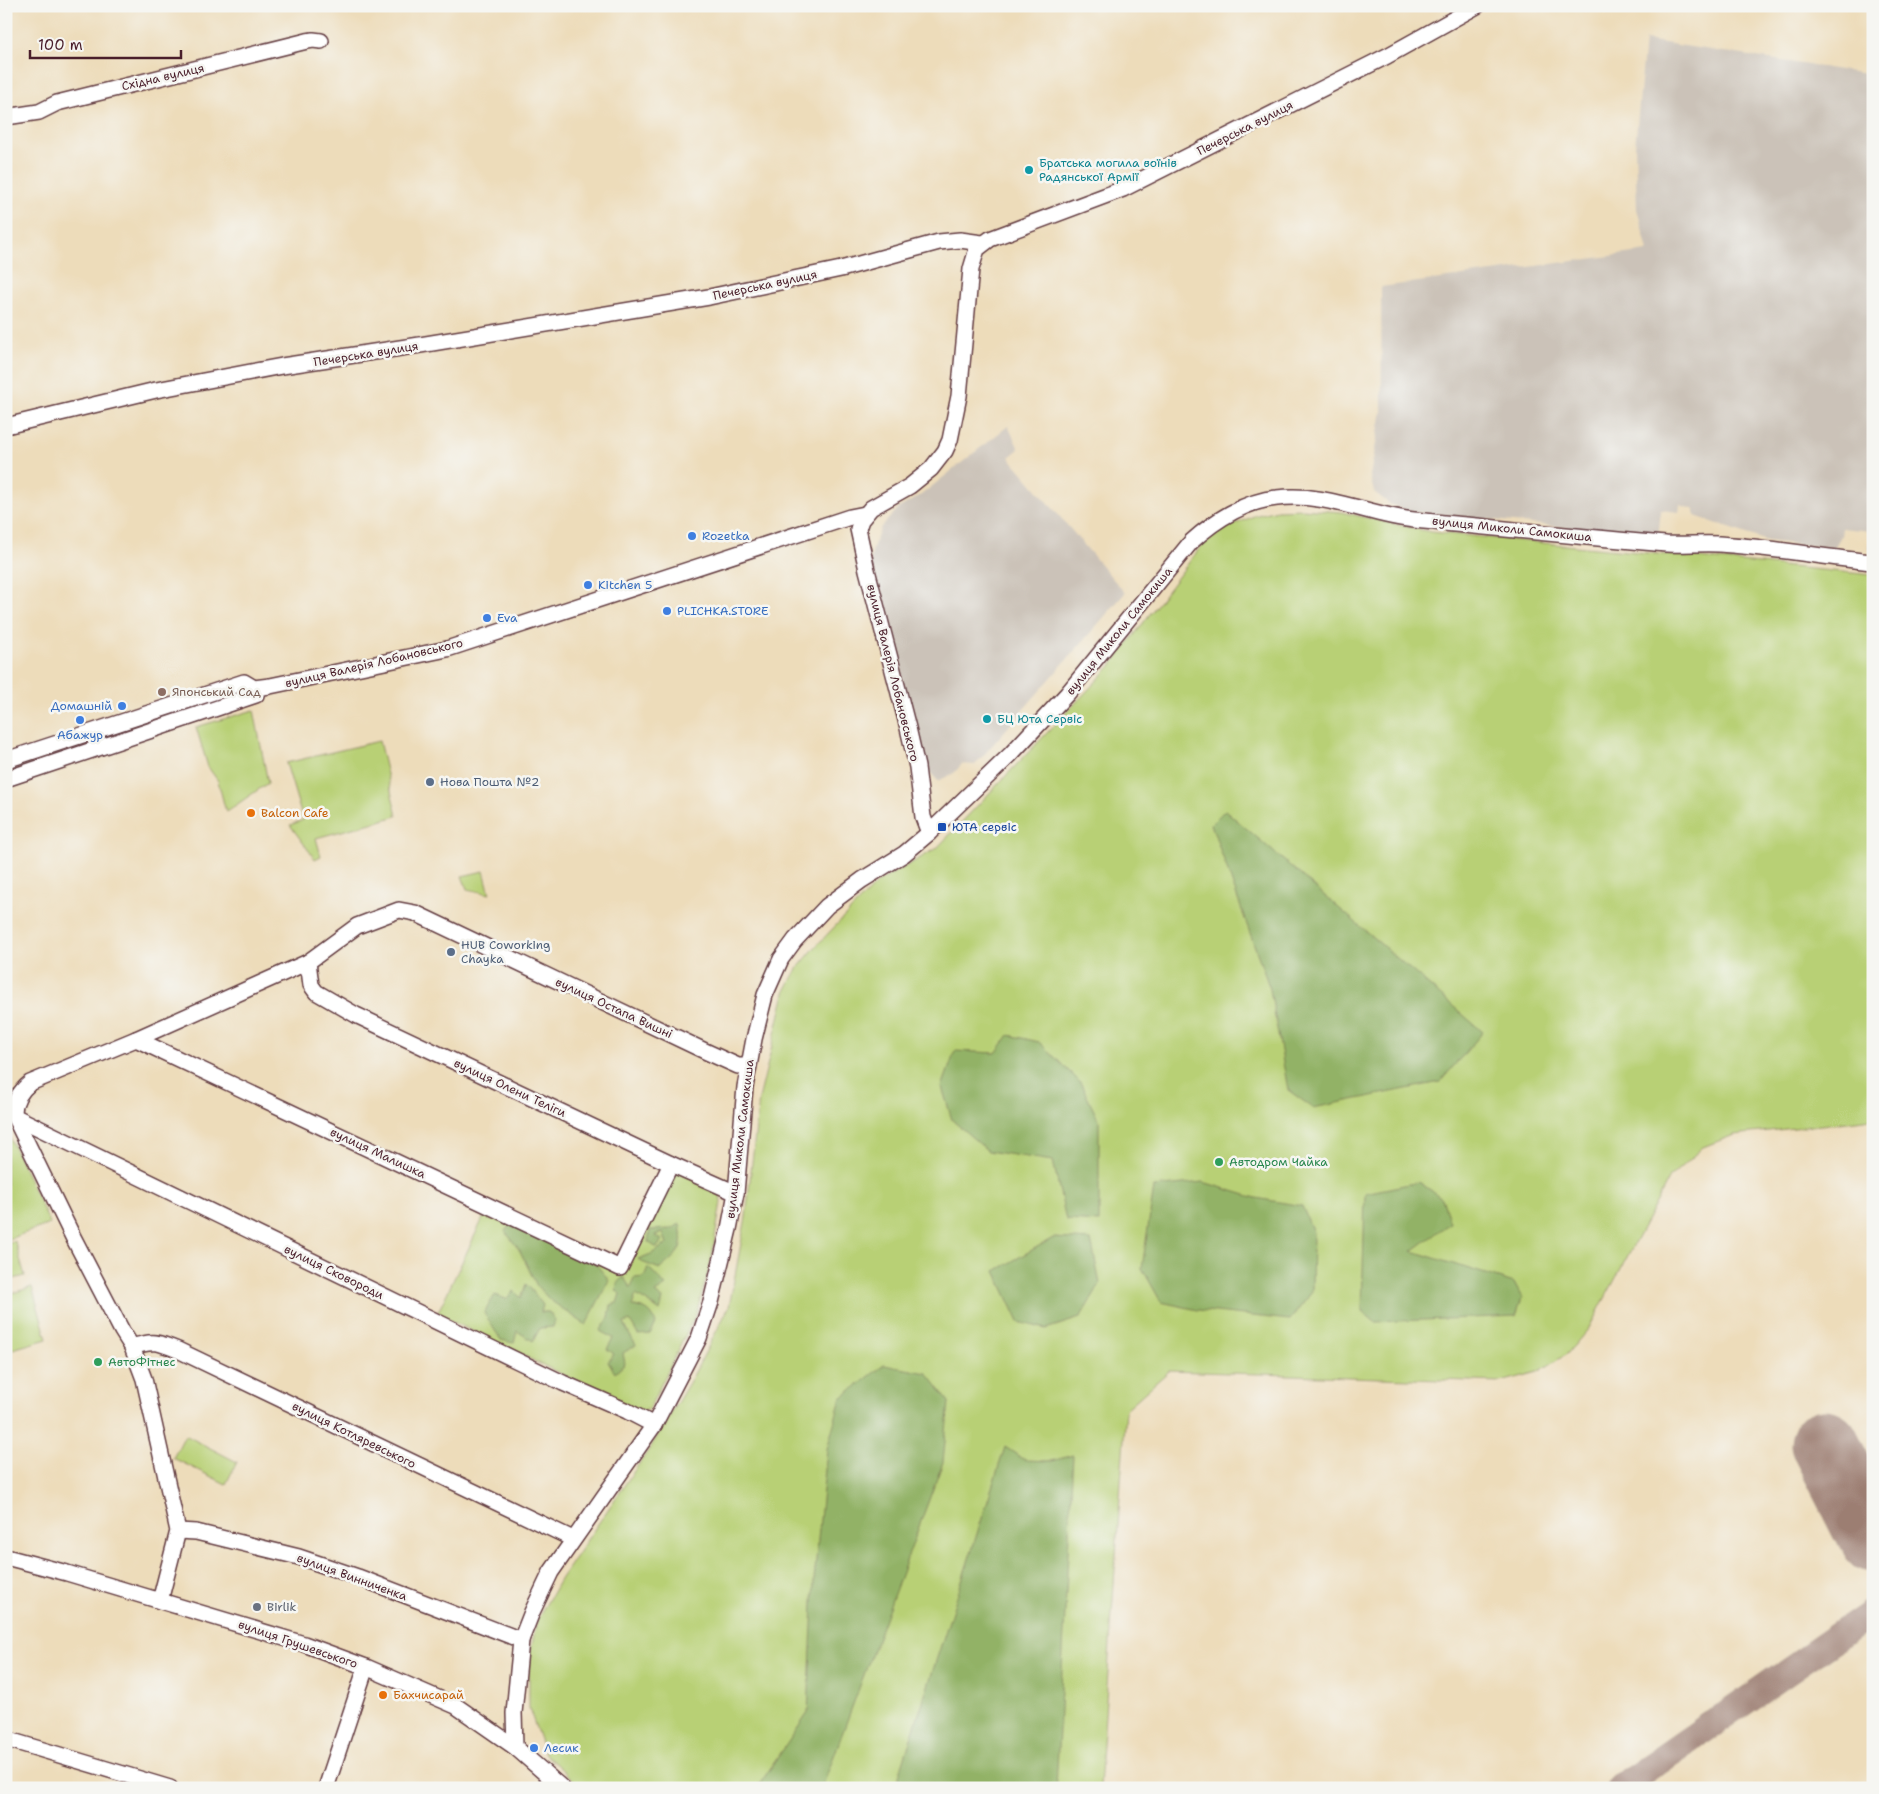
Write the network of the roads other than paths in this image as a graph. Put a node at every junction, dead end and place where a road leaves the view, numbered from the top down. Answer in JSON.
{"nodes":[{"id":1,"x":1477,"y":6,"type":"edge"},
{"id":2,"x":321,"y":41,"type":"dead end"},
{"id":3,"x":6,"y":117,"type":"edge"},
{"id":4,"x":982,"y":243,"type":"junction"},
{"id":5,"x":6,"y":426,"type":"edge"},
{"id":6,"x":865,"y":514,"type":"junction"},
{"id":7,"x":1873,"y":562,"type":"edge"},
{"id":8,"x":254,"y":688,"type":"junction"},
{"id":9,"x":6,"y":760,"type":"edge"},
{"id":10,"x":6,"y":780,"type":"edge"},
{"id":11,"x":929,"y":833,"type":"junction"},
{"id":12,"x":308,"y":962,"type":"junction"},
{"id":13,"x":136,"y":1039,"type":"junction"},
{"id":14,"x":748,"y":1066,"type":"junction"},
{"id":15,"x":14,"y":1116,"type":"junction"},
{"id":16,"x":670,"y":1164,"type":"junction"},
{"id":17,"x":736,"y":1193,"type":"junction"},
{"id":18,"x":132,"y":1347,"type":"junction"},
{"id":19,"x":654,"y":1426,"type":"junction"},
{"id":20,"x":178,"y":1531,"type":"junction"},
{"id":21,"x":573,"y":1539,"type":"junction"},
{"id":22,"x":6,"y":1558,"type":"edge"},
{"id":23,"x":160,"y":1600,"type":"junction"},
{"id":24,"x":521,"y":1640,"type":"junction"},
{"id":25,"x":366,"y":1667,"type":"junction"},
{"id":26,"x":6,"y":1739,"type":"edge"},
{"id":27,"x":515,"y":1747,"type":"junction"},
{"id":28,"x":170,"y":1788,"type":"edge"},
{"id":29,"x":326,"y":1788,"type":"edge"},
{"id":30,"x":562,"y":1788,"type":"edge"}],
"edges":[{"from":1,"to":4,"type":"street","name":"Печерська вулиця"},
{"from":2,"to":3,"type":"street","name":"Східна вулиця"},
{"from":4,"to":5,"type":"street","name":"Печерська вулиця"},
{"from":4,"to":6,"type":"street","name":"вулиця Валерія Лобановського"},
{"from":6,"to":8,"type":"street","name":"вулиця Валерія Лобановського"},
{"from":6,"to":11,"type":"street","name":"вулиця Валерія Лобановського"},
{"from":7,"to":11,"type":"street","name":"вулиця Миколи Самокиша"},
{"from":8,"to":9,"type":"street","name":"вулиця Валерія Лобановського"},
{"from":8,"to":10,"type":"street"},
{"from":11,"to":14,"type":"street","name":"вулиця Миколи Самокиша"},
{"from":12,"to":13,"type":"street"},
{"from":12,"to":14,"type":"street","name":"вулиця Остапа Вишні"},
{"from":12,"to":16,"type":"street","name":"вулиця Олени Теліги"},
{"from":13,"to":15,"type":"street"},
{"from":13,"to":16,"type":"street","name":"вулиця Малишка"},
{"from":14,"to":17,"type":"street","name":"вулиця Миколи Самокиша"},
{"from":15,"to":18,"type":"street"},
{"from":15,"to":19,"type":"street","name":"вулиця Сковороди"},
{"from":16,"to":17,"type":"street","name":"вулиця Олени Теліги"},
{"from":17,"to":19,"type":"street","name":"вулиця Миколи Самокиша"},
{"from":18,"to":20,"type":"street"},
{"from":18,"to":21,"type":"street","name":"вулиця Котляревського"},
{"from":19,"to":21,"type":"street","name":"вулиця Миколи Самокиша"},
{"from":20,"to":23,"type":"street"},
{"from":20,"to":24,"type":"street","name":"вулиця Винниченка"},
{"from":21,"to":24,"type":"street","name":"вулиця Миколи Самокиша"},
{"from":22,"to":23,"type":"street","name":"вулиця Грушевського"},
{"from":23,"to":25,"type":"street","name":"вулиця Грушевського"},
{"from":24,"to":27,"type":"street","name":"вулиця Миколи Самокиша"},
{"from":25,"to":27,"type":"street","name":"вулиця Грушевського"},
{"from":25,"to":29,"type":"street"},
{"from":26,"to":28,"type":"street"},
{"from":27,"to":30,"type":"street","name":"вулиця Грушевського"}]}
